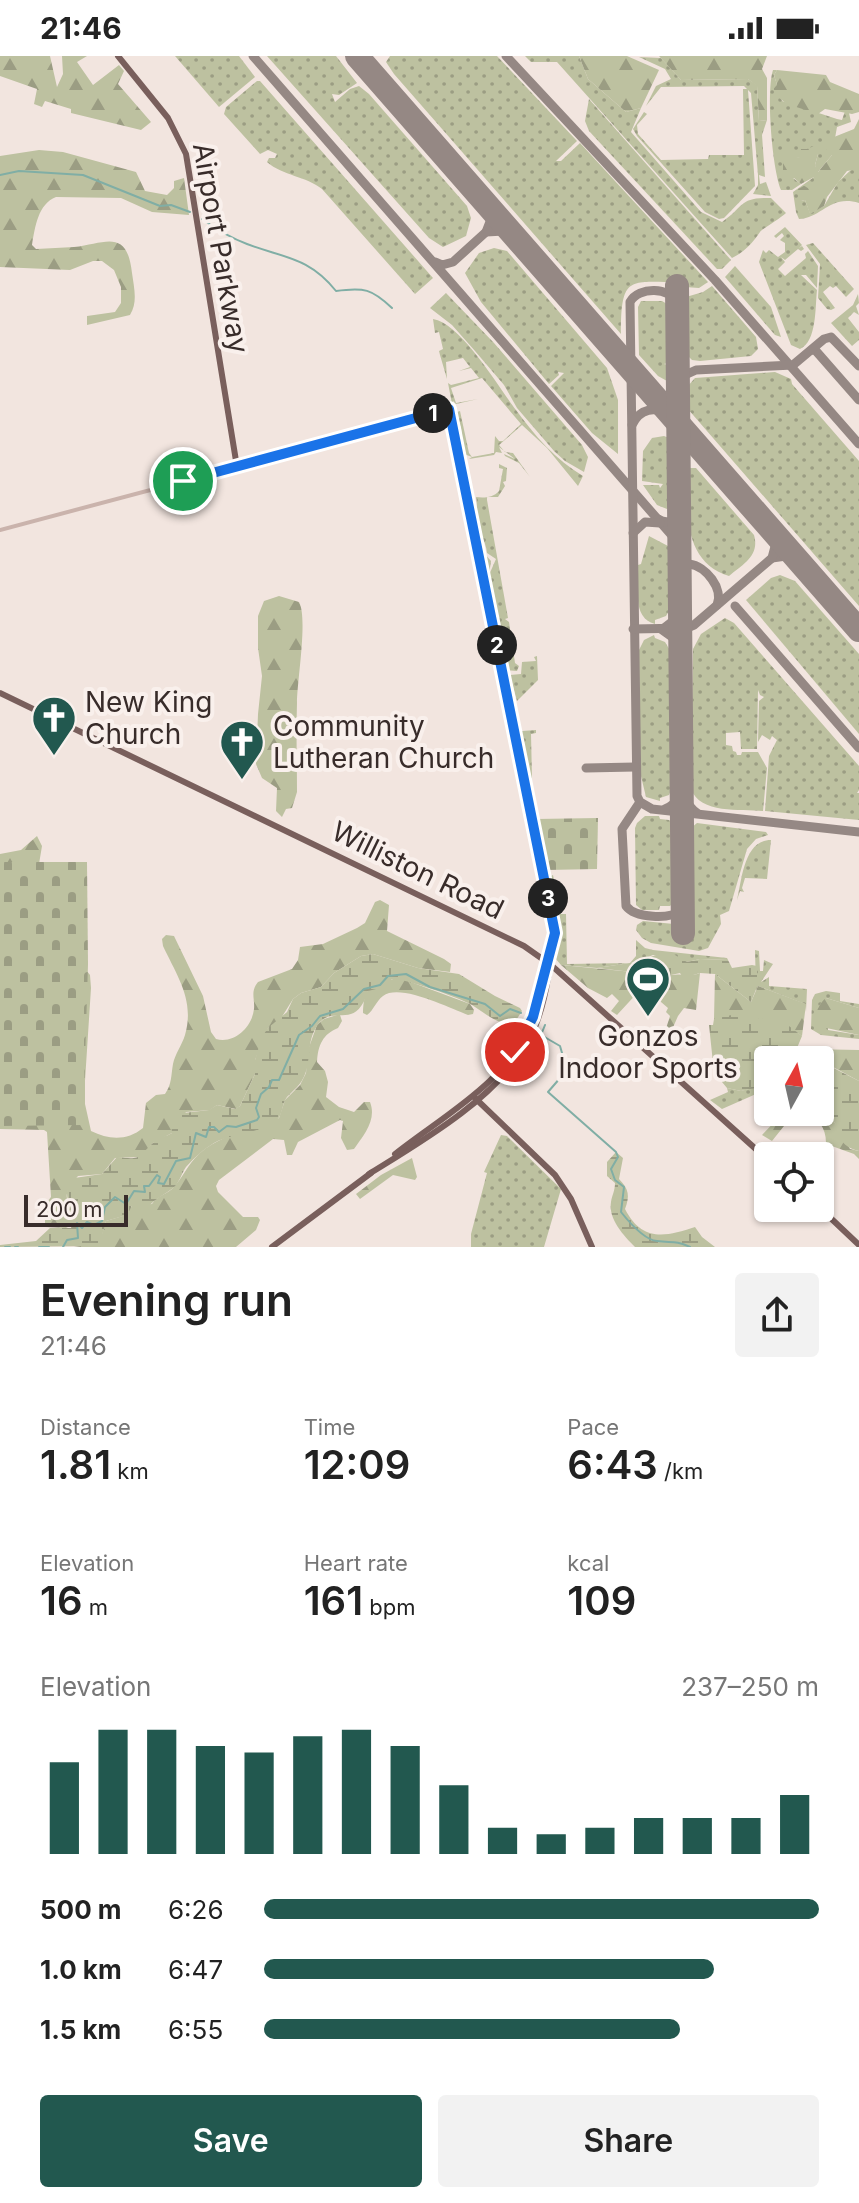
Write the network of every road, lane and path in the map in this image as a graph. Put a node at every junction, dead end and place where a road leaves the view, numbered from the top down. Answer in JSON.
{"nodes":[{"id":1,"x":118,"y":56,"type":"edge"},
{"id":2,"x":237,"y":467,"type":"junction"},
{"id":3,"x":0,"y":530,"type":"edge"},
{"id":4,"x":0,"y":693,"type":"edge"},
{"id":5,"x":549,"y":963,"type":"junction"},
{"id":6,"x":475,"y":1097,"type":"junction"},
{"id":7,"x":754,"y":1147,"type":"edge"},
{"id":8,"x":834,"y":1221,"type":"edge"},
{"id":9,"x":859,"y":1245,"type":"edge"},
{"id":10,"x":272,"y":1247,"type":"edge"},
{"id":11,"x":592,"y":1247,"type":"edge"}],
"edges":[{"from":1,"to":2,"type":"main road","name":"Airport Parkway"},
{"from":2,"to":3,"type":"street"},
{"from":2,"to":5,"type":"main road"},
{"from":4,"to":5,"type":"main road","name":"Williston Road"},
{"from":5,"to":6,"type":"main road"},
{"from":5,"to":7,"type":"main road","name":"Williston Road"},
{"from":6,"to":10,"type":"main road"},
{"from":6,"to":11,"type":"main road"},
{"from":8,"to":9,"type":"main road"}]}
